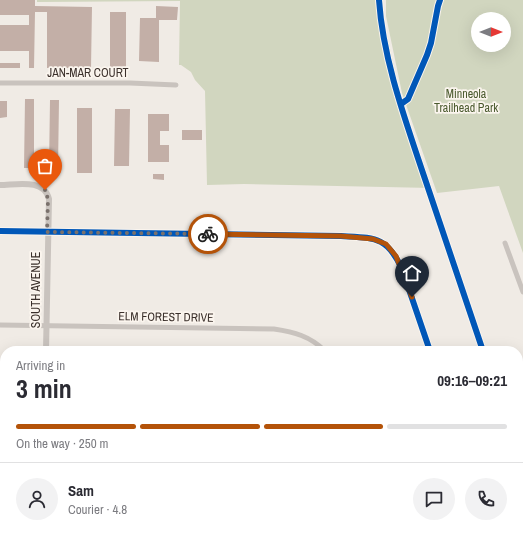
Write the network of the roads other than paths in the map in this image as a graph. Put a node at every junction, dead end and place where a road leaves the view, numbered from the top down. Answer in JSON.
{"nodes":[{"id":1,"x":0,"y":83,"type":"edge"},
{"id":2,"x":176,"y":85,"type":"dead end"},
{"id":3,"x":0,"y":185,"type":"edge"},
{"id":4,"x":0,"y":231,"type":"edge"},
{"id":5,"x":47,"y":232,"type":"junction"},
{"id":6,"x":505,"y":243,"type":"dead end"},
{"id":7,"x":523,"y":292,"type":"edge"},
{"id":8,"x":0,"y":325,"type":"edge"},
{"id":9,"x":46,"y":326,"type":"junction"},
{"id":10,"x":46,"y":346,"type":"edge"},
{"id":11,"x":319,"y":346,"type":"edge"},
{"id":12,"x":428,"y":346,"type":"edge"}],
"edges":[{"from":1,"to":2,"type":"street","name":"JAN-MAR COURT"},
{"from":3,"to":5,"type":"street","name":"SOUTH AVENUE"},
{"from":4,"to":5,"type":"street"},
{"from":5,"to":9,"type":"street","name":"SOUTH AVENUE"},
{"from":5,"to":12,"type":"street"},
{"from":6,"to":7,"type":"street"},
{"from":8,"to":9,"type":"street","name":"ELM FOREST DRIVE"},
{"from":9,"to":10,"type":"street","name":"SOUTH AVENUE"},
{"from":9,"to":11,"type":"street","name":"ELM FOREST DRIVE"}]}
